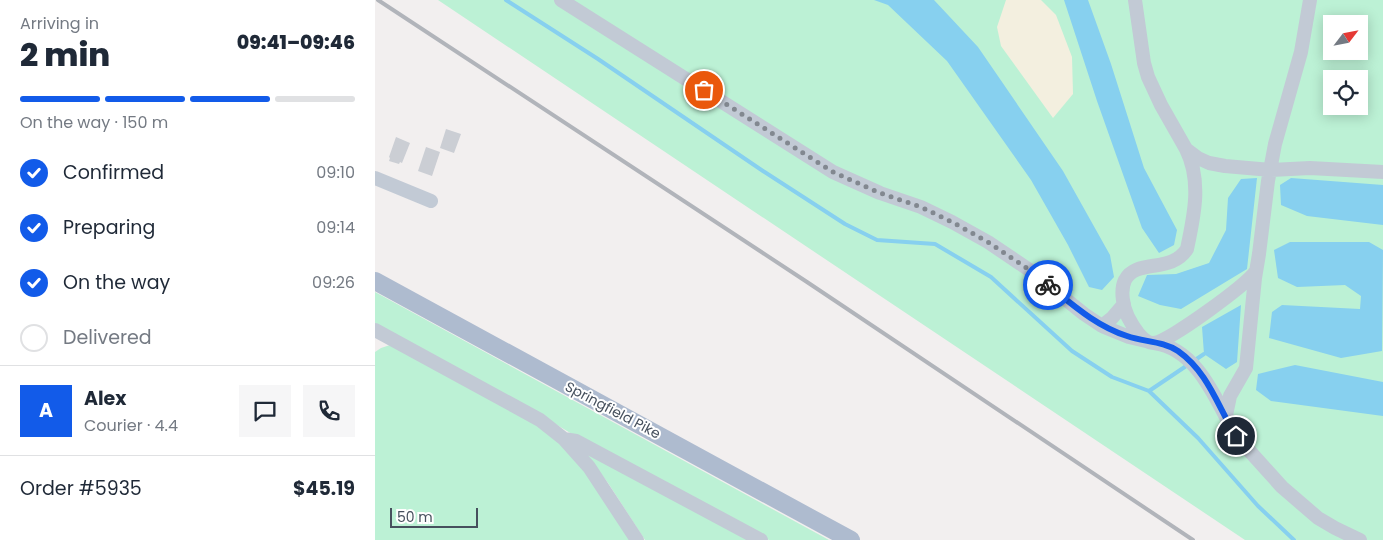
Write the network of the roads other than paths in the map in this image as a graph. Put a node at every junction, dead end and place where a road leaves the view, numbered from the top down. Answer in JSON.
{"nodes":[{"id":1,"x":561,"y":0,"type":"edge"},
{"id":2,"x":1135,"y":0,"type":"edge"},
{"id":3,"x":1310,"y":0,"type":"edge"},
{"id":4,"x":1187,"y":149,"type":"junction"},
{"id":5,"x":1271,"y":170,"type":"junction"},
{"id":6,"x":1383,"y":172,"type":"edge"},
{"id":7,"x":375,"y":178,"type":"edge"},
{"id":8,"x":431,"y":201,"type":"dead end"},
{"id":9,"x":1256,"y":271,"type":"junction"},
{"id":10,"x":375,"y":281,"type":"edge"},
{"id":11,"x":1124,"y":304,"type":"junction"},
{"id":12,"x":1102,"y":326,"type":"junction"},
{"id":13,"x":381,"y":333,"type":"edge"},
{"id":14,"x":1150,"y":342,"type":"junction"},
{"id":15,"x":375,"y":345,"type":"edge"},
{"id":16,"x":1227,"y":419,"type":"junction"},
{"id":17,"x":564,"y":439,"type":"junction"},
{"id":18,"x":637,"y":540,"type":"edge"},
{"id":19,"x":761,"y":540,"type":"edge"},
{"id":20,"x":851,"y":540,"type":"edge"},
{"id":21,"x":1360,"y":540,"type":"edge"}],
"edges":[{"from":1,"to":12,"type":"street"},
{"from":2,"to":4,"type":"street"},
{"from":3,"to":5,"type":"street"},
{"from":4,"to":5,"type":"street"},
{"from":4,"to":11,"type":"street"},
{"from":5,"to":6,"type":"street"},
{"from":5,"to":9,"type":"street"},
{"from":7,"to":8,"type":"street"},
{"from":9,"to":14,"type":"street"},
{"from":9,"to":16,"type":"street"},
{"from":10,"to":20,"type":"main road","name":"Springfield Pike"},
{"from":11,"to":12,"type":"street"},
{"from":11,"to":14,"type":"street"},
{"from":12,"to":14,"type":"street"},
{"from":13,"to":15,"type":"street"},
{"from":13,"to":17,"type":"street"},
{"from":14,"to":16,"type":"street"},
{"from":16,"to":21,"type":"street"},
{"from":17,"to":18,"type":"street"},
{"from":17,"to":19,"type":"street"}]}
